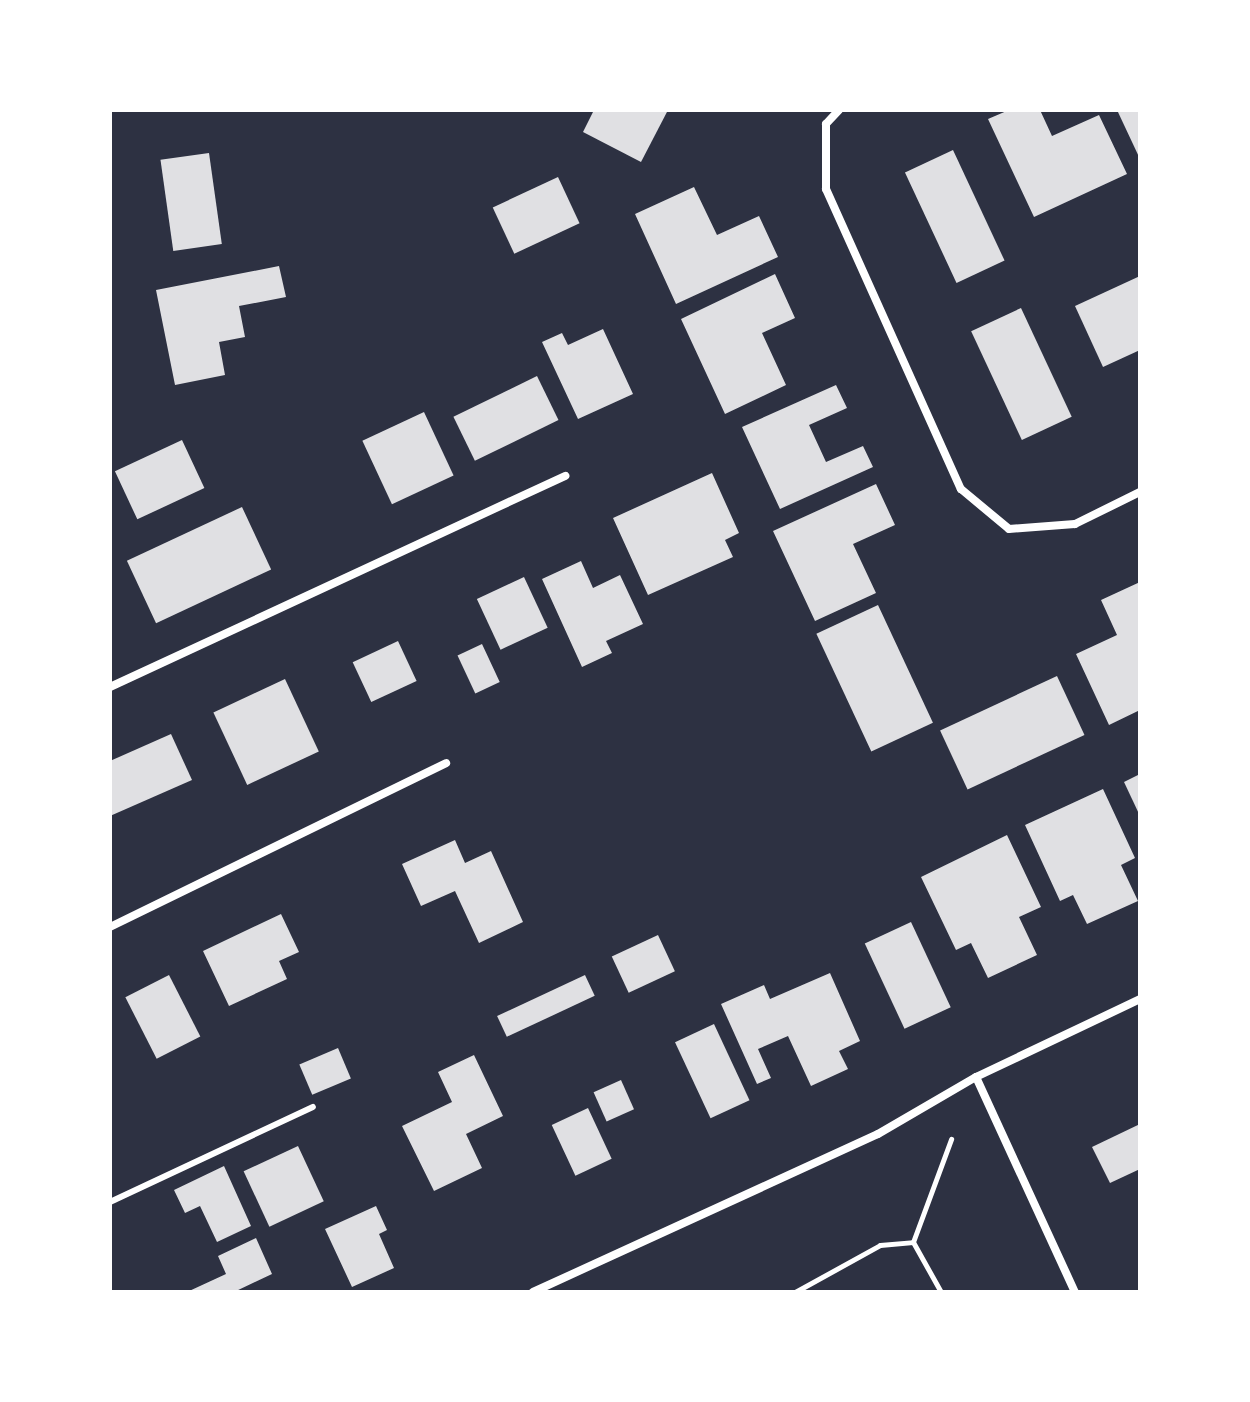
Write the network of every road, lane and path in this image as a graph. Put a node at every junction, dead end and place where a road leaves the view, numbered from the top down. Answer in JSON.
{"nodes":[{"id":1,"x":839,"y":110,"type":"edge"},
{"id":2,"x":565,"y":476,"type":"dead end"},
{"id":3,"x":1140,"y":492,"type":"edge"},
{"id":4,"x":110,"y":687,"type":"edge"},
{"id":5,"x":446,"y":763,"type":"dead end"},
{"id":6,"x":110,"y":927,"type":"edge"},
{"id":7,"x":1140,"y":999,"type":"edge"},
{"id":8,"x":976,"y":1077,"type":"junction"},
{"id":9,"x":313,"y":1107,"type":"dead end"},
{"id":10,"x":951,"y":1139,"type":"dead end"},
{"id":11,"x":110,"y":1202,"type":"edge"},
{"id":12,"x":913,"y":1242,"type":"junction"},
{"id":13,"x":533,"y":1292,"type":"edge"},
{"id":14,"x":795,"y":1292,"type":"edge"},
{"id":15,"x":941,"y":1292,"type":"edge"},
{"id":16,"x":1075,"y":1292,"type":"edge"}],
"edges":[{"from":1,"to":3,"type":"street"},
{"from":2,"to":4,"type":"street"},
{"from":5,"to":6,"type":"street"},
{"from":7,"to":8,"type":"street"},
{"from":8,"to":13,"type":"street"},
{"from":8,"to":16,"type":"street"},
{"from":9,"to":11,"type":"lane"},
{"from":10,"to":12,"type":"path"},
{"from":12,"to":14,"type":"path"},
{"from":12,"to":15,"type":"path"}]}
